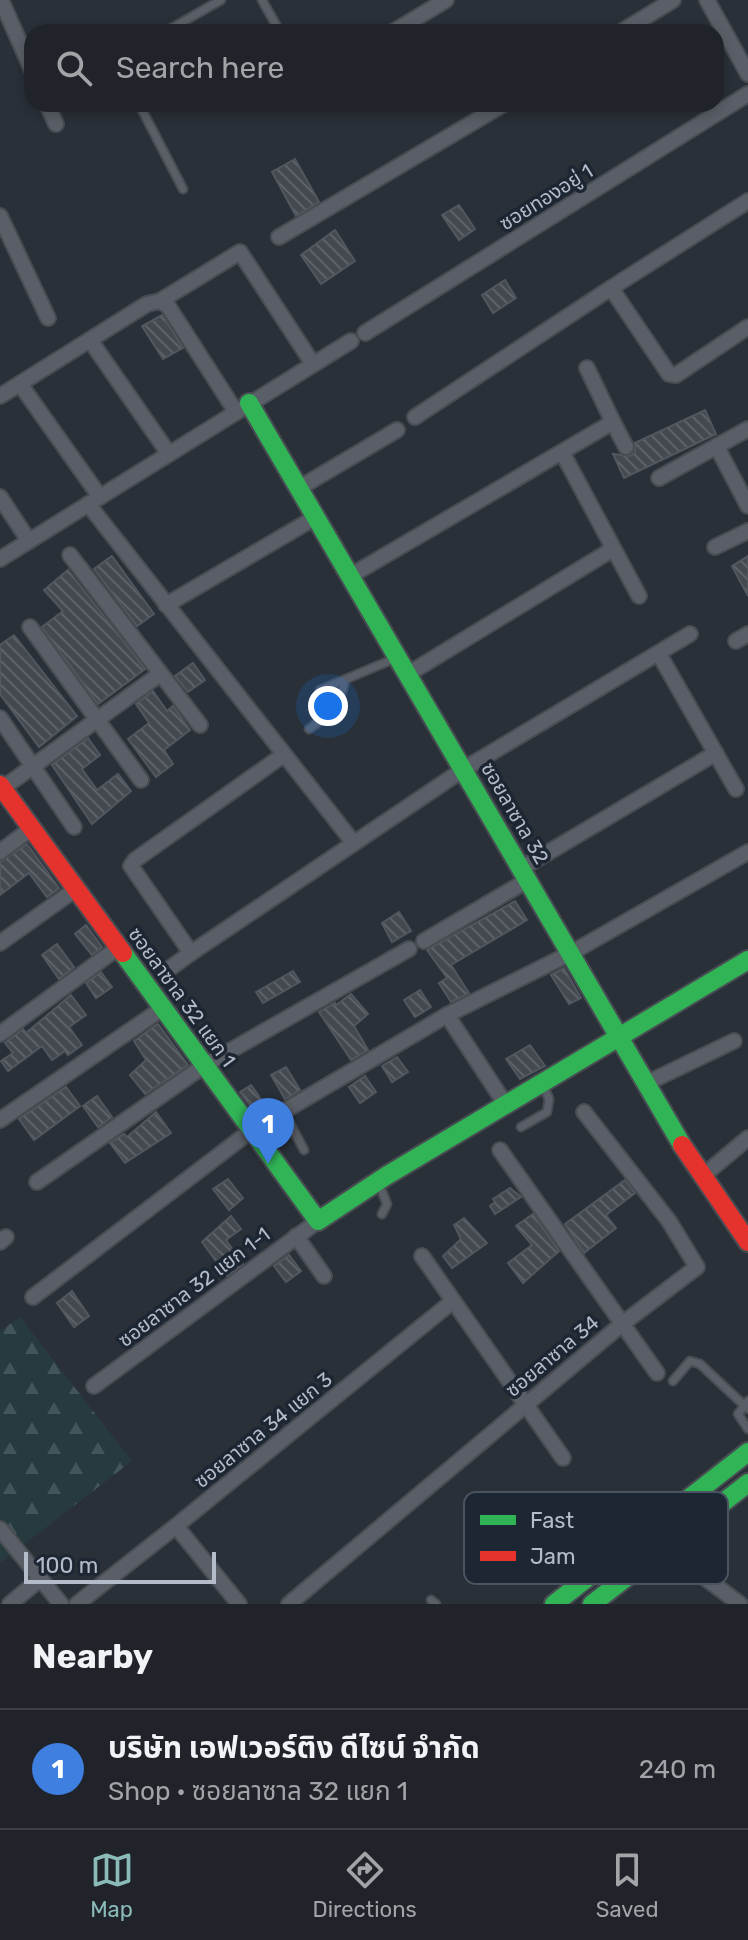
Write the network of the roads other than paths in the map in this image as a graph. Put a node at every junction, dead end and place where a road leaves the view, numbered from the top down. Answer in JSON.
{"nodes":[{"id":1,"x":1,"y":0,"type":"edge"},
{"id":2,"x":221,"y":0,"type":"edge"},
{"id":3,"x":262,"y":0,"type":"edge"},
{"id":4,"x":446,"y":0,"type":"edge"},
{"id":5,"x":673,"y":0,"type":"edge"},
{"id":6,"x":707,"y":0,"type":"edge"},
{"id":7,"x":179,"y":24,"type":"edge"},
{"id":8,"x":276,"y":24,"type":"edge"},
{"id":9,"x":406,"y":24,"type":"edge"},
{"id":10,"x":634,"y":24,"type":"edge"},
{"id":11,"x":720,"y":24,"type":"edge"},
{"id":12,"x":724,"y":31,"type":"edge"},
{"id":13,"x":24,"y":52,"type":"edge"},
{"id":14,"x":748,"y":74,"type":"edge"},
{"id":15,"x":748,"y":94,"type":"edge"},
{"id":16,"x":724,"y":109,"type":"edge"},
{"id":17,"x":51,"y":112,"type":"edge"},
{"id":18,"x":143,"y":112,"type":"edge"},
{"id":19,"x":490,"y":112,"type":"edge"},
{"id":20,"x":719,"y":112,"type":"edge"},
{"id":21,"x":56,"y":124,"type":"dead end"},
{"id":22,"x":183,"y":189,"type":"dead end"},
{"id":23,"x":748,"y":201,"type":"edge"},
{"id":24,"x":0,"y":216,"type":"edge"},
{"id":25,"x":279,"y":237,"type":"dead end"},
{"id":26,"x":611,"y":288,"type":"junction"},
{"id":27,"x":160,"y":301,"type":"junction"},
{"id":28,"x":48,"y":318,"type":"dead end"},
{"id":29,"x":748,"y":327,"type":"edge"},
{"id":30,"x":365,"y":333,"type":"dead end"},
{"id":31,"x":90,"y":340,"type":"junction"},
{"id":32,"x":351,"y":341,"type":"dead end"},
{"id":33,"x":313,"y":364,"type":"junction"},
{"id":34,"x":587,"y":368,"type":"dead end"},
{"id":35,"x":20,"y":384,"type":"junction"},
{"id":36,"x":0,"y":396,"type":"edge"},
{"id":37,"x":242,"y":408,"type":"junction"},
{"id":38,"x":415,"y":417,"type":"dead end"},
{"id":39,"x":613,"y":422,"type":"junction"},
{"id":40,"x":748,"y":429,"type":"edge"},
{"id":41,"x":397,"y":430,"type":"dead end"},
{"id":42,"x":626,"y":447,"type":"dead end"},
{"id":43,"x":717,"y":447,"type":"junction"},
{"id":44,"x":169,"y":454,"type":"junction"},
{"id":45,"x":563,"y":454,"type":"junction"},
{"id":46,"x":659,"y":478,"type":"dead end"},
{"id":47,"x":299,"y":488,"type":"junction"},
{"id":48,"x":0,"y":497,"type":"edge"},
{"id":49,"x":94,"y":501,"type":"junction"},
{"id":50,"x":748,"y":506,"type":"edge"},
{"id":51,"x":316,"y":517,"type":"junction"},
{"id":52,"x":748,"y":531,"type":"edge"},
{"id":53,"x":29,"y":541,"type":"junction"},
{"id":54,"x":715,"y":547,"type":"dead end"},
{"id":55,"x":613,"y":549,"type":"junction"},
{"id":56,"x":70,"y":555,"type":"dead end"},
{"id":57,"x":0,"y":559,"type":"edge"},
{"id":58,"x":350,"y":576,"type":"junction"},
{"id":59,"x":639,"y":596,"type":"dead end"},
{"id":60,"x":166,"y":605,"type":"junction"},
{"id":61,"x":30,"y":627,"type":"dead end"},
{"id":62,"x":690,"y":634,"type":"dead end"},
{"id":63,"x":659,"y":654,"type":"junction"},
{"id":64,"x":398,"y":657,"type":"junction"},
{"id":65,"x":160,"y":674,"type":"junction"},
{"id":66,"x":408,"y":674,"type":"junction"},
{"id":67,"x":345,"y":680,"type":"junction"},
{"id":68,"x":320,"y":690,"type":"dead end"},
{"id":69,"x":0,"y":718,"type":"edge"},
{"id":70,"x":98,"y":718,"type":"junction"},
{"id":71,"x":200,"y":725,"type":"dead end"},
{"id":72,"x":309,"y":729,"type":"dead end"},
{"id":73,"x":716,"y":753,"type":"junction"},
{"id":74,"x":282,"y":756,"type":"junction"},
{"id":75,"x":32,"y":766,"type":"junction"},
{"id":76,"x":464,"y":769,"type":"junction"},
{"id":77,"x":141,"y":780,"type":"dead end"},
{"id":78,"x":1,"y":786,"type":"edge"},
{"id":79,"x":736,"y":789,"type":"dead end"},
{"id":80,"x":74,"y":827,"type":"dead end"},
{"id":81,"x":32,"y":828,"type":"junction"},
{"id":82,"x":353,"y":842,"type":"junction"},
{"id":83,"x":0,"y":852,"type":"edge"},
{"id":84,"x":748,"y":852,"type":"edge"},
{"id":85,"x":525,"y":874,"type":"junction"},
{"id":86,"x":76,"y":889,"type":"junction"},
{"id":87,"x":424,"y":941,"type":"dead end"},
{"id":88,"x":0,"y":943,"type":"edge"},
{"id":89,"x":119,"y":947,"type":"junction"},
{"id":90,"x":409,"y":949,"type":"dead end"},
{"id":91,"x":191,"y":953,"type":"junction"},
{"id":92,"x":571,"y":953,"type":"junction"},
{"id":93,"x":748,"y":960,"type":"edge"},
{"id":94,"x":169,"y":969,"type":"dead end"},
{"id":95,"x":163,"y":1008,"type":"junction"},
{"id":96,"x":447,"y":1015,"type":"junction"},
{"id":97,"x":0,"y":1034,"type":"edge"},
{"id":98,"x":620,"y":1036,"type":"junction"},
{"id":99,"x":734,"y":1041,"type":"dead end"},
{"id":100,"x":205,"y":1065,"type":"junction"},
{"id":101,"x":543,"y":1083,"type":"junction"},
{"id":102,"x":647,"y":1083,"type":"junction"},
{"id":103,"x":506,"y":1105,"type":"junction"},
{"id":104,"x":284,"y":1112,"type":"junction"},
{"id":105,"x":584,"y":1112,"type":"dead end"},
{"id":106,"x":0,"y":1120,"type":"edge"},
{"id":107,"x":521,"y":1127,"type":"dead end"},
{"id":108,"x":252,"y":1130,"type":"junction"},
{"id":109,"x":748,"y":1138,"type":"edge"},
{"id":110,"x":304,"y":1150,"type":"dead end"},
{"id":111,"x":500,"y":1150,"type":"dead end"},
{"id":112,"x":704,"y":1175,"type":"junction"},
{"id":113,"x":378,"y":1181,"type":"junction"},
{"id":114,"x":37,"y":1182,"type":"dead end"},
{"id":115,"x":382,"y":1214,"type":"dead end"},
{"id":116,"x":318,"y":1221,"type":"junction"},
{"id":117,"x":296,"y":1236,"type":"junction"},
{"id":118,"x":748,"y":1242,"type":"edge"},
{"id":119,"x":422,"y":1256,"type":"dead end"},
{"id":120,"x":324,"y":1276,"type":"dead end"},
{"id":121,"x":33,"y":1297,"type":"dead end"},
{"id":122,"x":453,"y":1301,"type":"junction"},
{"id":123,"x":622,"y":1324,"type":"junction"},
{"id":124,"x":657,"y":1373,"type":"dead end"},
{"id":125,"x":673,"y":1381,"type":"dead end"},
{"id":126,"x":94,"y":1386,"type":"dead end"},
{"id":127,"x":525,"y":1405,"type":"junction"},
{"id":128,"x":747,"y":1405,"type":"edge"},
{"id":129,"x":748,"y":1429,"type":"edge"},
{"id":130,"x":748,"y":1452,"type":"edge"},
{"id":131,"x":563,"y":1458,"type":"dead end"},
{"id":132,"x":748,"y":1483,"type":"edge"},
{"id":133,"x":697,"y":1492,"type":"edge"},
{"id":134,"x":728,"y":1498,"type":"edge"},
{"id":135,"x":176,"y":1526,"type":"junction"},
{"id":136,"x":0,"y":1529,"type":"edge"},
{"id":137,"x":40,"y":1579,"type":"junction"},
{"id":138,"x":580,"y":1584,"type":"edge"},
{"id":139,"x":617,"y":1584,"type":"edge"},
{"id":140,"x":713,"y":1584,"type":"edge"},
{"id":141,"x":10,"y":1604,"type":"edge"},
{"id":142,"x":61,"y":1604,"type":"edge"},
{"id":143,"x":77,"y":1604,"type":"edge"},
{"id":144,"x":239,"y":1604,"type":"edge"},
{"id":145,"x":289,"y":1604,"type":"edge"},
{"id":146,"x":554,"y":1604,"type":"edge"},
{"id":147,"x":592,"y":1604,"type":"edge"},
{"id":148,"x":740,"y":1604,"type":"edge"}],
"edges":[{"from":1,"to":13,"type":"street"},
{"from":2,"to":7,"type":"lane"},
{"from":3,"to":8,"type":"lane"},
{"from":4,"to":9,"type":"street"},
{"from":5,"to":10,"type":"street"},
{"from":6,"to":11,"type":"street"},
{"from":12,"to":14,"type":"street"},
{"from":15,"to":16,"type":"street","name":"ซอยทองอยู่ 1"},
{"from":17,"to":21,"type":"street"},
{"from":18,"to":22,"type":"lane"},
{"from":19,"to":25,"type":"street"},
{"from":20,"to":30,"type":"street","name":"ซอยทองอยู่ 1"},
{"from":23,"to":26,"type":"street"},
{"from":24,"to":28,"type":"street"},
{"from":26,"to":29,"type":"street"},
{"from":26,"to":38,"type":"street"},
{"from":27,"to":31,"type":"street"},
{"from":27,"to":33,"type":"street"},
{"from":27,"to":37,"type":"street"},
{"from":31,"to":35,"type":"street"},
{"from":31,"to":44,"type":"street"},
{"from":32,"to":33,"type":"street"},
{"from":33,"to":37,"type":"street"},
{"from":34,"to":39,"type":"street"},
{"from":35,"to":36,"type":"street"},
{"from":35,"to":49,"type":"street"},
{"from":37,"to":44,"type":"street"},
{"from":37,"to":47,"type":"street","name":"ซอยลาซาล 32"},
{"from":39,"to":42,"type":"street"},
{"from":39,"to":45,"type":"street"},
{"from":40,"to":43,"type":"street"},
{"from":41,"to":47,"type":"street"},
{"from":43,"to":46,"type":"street"},
{"from":43,"to":50,"type":"street"},
{"from":44,"to":49,"type":"street"},
{"from":45,"to":55,"type":"street"},
{"from":45,"to":58,"type":"street"},
{"from":47,"to":51,"type":"street","name":"ซอยลาซาล 32"},
{"from":48,"to":53,"type":"street"},
{"from":49,"to":53,"type":"street"},
{"from":49,"to":60,"type":"street"},
{"from":51,"to":58,"type":"street","name":"ซอยลาซาล 32"},
{"from":51,"to":60,"type":"street"},
{"from":52,"to":54,"type":"street"},
{"from":53,"to":57,"type":"street"},
{"from":55,"to":59,"type":"street"},
{"from":55,"to":66,"type":"street"},
{"from":56,"to":65,"type":"street"},
{"from":58,"to":64,"type":"street","name":"ซอยลาซาล 32"},
{"from":60,"to":74,"type":"street"},
{"from":61,"to":70,"type":"street"},
{"from":62,"to":63,"type":"street"},
{"from":63,"to":73,"type":"street"},
{"from":63,"to":76,"type":"street"},
{"from":64,"to":66,"type":"street","name":"ซอยลาซาล 32"},
{"from":64,"to":67,"type":"lane"},
{"from":65,"to":70,"type":"street"},
{"from":65,"to":71,"type":"street"},
{"from":66,"to":76,"type":"street","name":"ซอยลาซาล 32"},
{"from":67,"to":68,"type":"lane"},
{"from":67,"to":72,"type":"lane"},
{"from":69,"to":75,"type":"street"},
{"from":70,"to":75,"type":"street"},
{"from":70,"to":77,"type":"street"},
{"from":73,"to":79,"type":"street"},
{"from":73,"to":85,"type":"street"},
{"from":74,"to":82,"type":"street"},
{"from":74,"to":91,"type":"street"},
{"from":75,"to":78,"type":"street"},
{"from":75,"to":80,"type":"street"},
{"from":76,"to":82,"type":"street"},
{"from":76,"to":85,"type":"street","name":"ซอยลาซาล 32"},
{"from":78,"to":81,"type":"street","name":"ซอยลาซาล 32 แยก 1"},
{"from":81,"to":83,"type":"street"},
{"from":81,"to":86,"type":"street","name":"ซอยลาซาล 32 แยก 1"},
{"from":82,"to":91,"type":"street"},
{"from":84,"to":92,"type":"street"},
{"from":85,"to":87,"type":"street"},
{"from":85,"to":92,"type":"street","name":"ซอยลาซาล 32"},
{"from":86,"to":88,"type":"street"},
{"from":86,"to":89,"type":"street","name":"ซอยลาซาล 32 แยก 1"},
{"from":89,"to":95,"type":"street","name":"ซอยลาซาล 32 แยก 1"},
{"from":89,"to":97,"type":"street"},
{"from":90,"to":100,"type":"street"},
{"from":91,"to":94,"type":"street"},
{"from":92,"to":96,"type":"street"},
{"from":92,"to":98,"type":"street","name":"ซอยลาซาล 32"},
{"from":93,"to":98,"type":"street"},
{"from":95,"to":100,"type":"street","name":"ซอยลาซาล 32 แยก 1"},
{"from":95,"to":106,"type":"street"},
{"from":96,"to":103,"type":"street"},
{"from":96,"to":104,"type":"street"},
{"from":98,"to":101,"type":"street"},
{"from":98,"to":102,"type":"street","name":"ซอยลาซาล 32"},
{"from":99,"to":102,"type":"street"},
{"from":100,"to":108,"type":"street","name":"ซอยลาซาล 32 แยก 1"},
{"from":100,"to":114,"type":"street"},
{"from":101,"to":103,"type":"street"},
{"from":101,"to":107,"type":"lane"},
{"from":102,"to":112,"type":"street","name":"ซอยลาซาล 32"},
{"from":103,"to":113,"type":"street"},
{"from":104,"to":108,"type":"street"},
{"from":104,"to":110,"type":"lane"},
{"from":105,"to":123,"type":"street","name":"ซอยลาซาล 34"},
{"from":108,"to":116,"type":"street","name":"ซอยลาซาล 32 แยก 1"},
{"from":108,"to":121,"type":"street"},
{"from":109,"to":112,"type":"street"},
{"from":111,"to":123,"type":"street"},
{"from":112,"to":118,"type":"street","name":"ซอยลาซาล 32"},
{"from":113,"to":115,"type":"lane"},
{"from":113,"to":116,"type":"street"},
{"from":116,"to":117,"type":"street","name":"ซอยลาซาล 32 แยก 1-1"},
{"from":117,"to":120,"type":"street"},
{"from":117,"to":126,"type":"street","name":"ซอยลาซาล 32 แยก 1-1"},
{"from":119,"to":122,"type":"street"},
{"from":122,"to":127,"type":"street"},
{"from":122,"to":135,"type":"street","name":"ซอยลาซาล 34 แยก 3"},
{"from":123,"to":124,"type":"street"},
{"from":123,"to":127,"type":"street","name":"ซอยลาซาล 34"},
{"from":125,"to":128,"type":"lane"},
{"from":127,"to":131,"type":"street"},
{"from":127,"to":145,"type":"street","name":"ซอยลาซาล 34"},
{"from":128,"to":129,"type":"lane"},
{"from":130,"to":133,"type":"street"},
{"from":132,"to":134,"type":"street"},
{"from":135,"to":143,"type":"street","name":"ซอยลาซาล 34 แยก 3"},
{"from":135,"to":144,"type":"street"},
{"from":136,"to":137,"type":"street"},
{"from":137,"to":141,"type":"street"},
{"from":137,"to":142,"type":"street"},
{"from":138,"to":146,"type":"street"},
{"from":139,"to":147,"type":"street"},
{"from":140,"to":148,"type":"street"}]}
